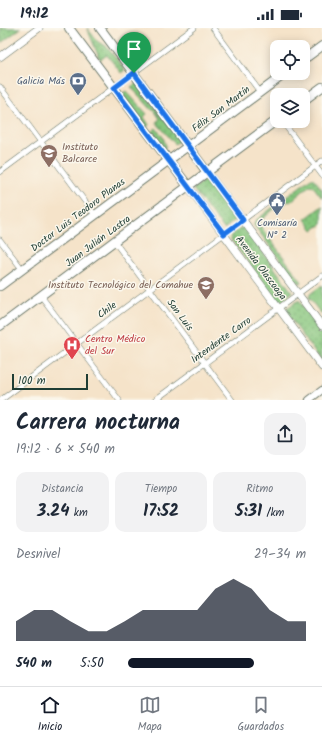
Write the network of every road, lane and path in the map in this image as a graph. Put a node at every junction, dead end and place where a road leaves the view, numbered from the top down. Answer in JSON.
{"nodes":[{"id":1,"x":39,"y":28,"type":"edge"},
{"id":2,"x":69,"y":28,"type":"edge"},
{"id":3,"x":100,"y":28,"type":"edge"},
{"id":4,"x":194,"y":28,"type":"edge"},
{"id":5,"x":213,"y":28,"type":"edge"},
{"id":6,"x":322,"y":46,"type":"edge"},
{"id":7,"x":310,"y":55,"type":"edge"},
{"id":8,"x":0,"y":57,"type":"edge"},
{"id":9,"x":134,"y":73,"type":"junction"},
{"id":10,"x":276,"y":80,"type":"edge"},
{"id":11,"x":0,"y":87,"type":"edge"},
{"id":12,"x":322,"y":87,"type":"edge"},
{"id":13,"x":114,"y":88,"type":"junction"},
{"id":14,"x":260,"y":92,"type":"junction"},
{"id":15,"x":310,"y":96,"type":"edge"},
{"id":16,"x":270,"y":125,"type":"edge"},
{"id":17,"x":287,"y":128,"type":"edge"},
{"id":18,"x":41,"y":142,"type":"junction"},
{"id":19,"x":188,"y":146,"type":"junction"},
{"id":20,"x":169,"y":160,"type":"junction"},
{"id":21,"x":322,"y":161,"type":"edge"},
{"id":22,"x":315,"y":166,"type":"junction"},
{"id":23,"x":0,"y":172,"type":"edge"},
{"id":24,"x":207,"y":172,"type":"junction"},
{"id":25,"x":322,"y":175,"type":"edge"},
{"id":26,"x":188,"y":186,"type":"junction"},
{"id":27,"x":95,"y":215,"type":"junction"},
{"id":28,"x":243,"y":220,"type":"junction"},
{"id":29,"x":224,"y":234,"type":"junction"},
{"id":30,"x":0,"y":240,"type":"edge"},
{"id":31,"x":114,"y":241,"type":"junction"},
{"id":32,"x":22,"y":269,"type":"junction"},
{"id":33,"x":322,"y":276,"type":"edge"},
{"id":34,"x":0,"y":286,"type":"edge"},
{"id":35,"x":150,"y":289,"type":"junction"},
{"id":36,"x":298,"y":294,"type":"junction"},
{"id":37,"x":41,"y":296,"type":"junction"},
{"id":38,"x":279,"y":309,"type":"junction"},
{"id":39,"x":0,"y":326,"type":"edge"},
{"id":40,"x":322,"y":326,"type":"edge"},
{"id":41,"x":77,"y":344,"type":"junction"},
{"id":42,"x":205,"y":363,"type":"junction"},
{"id":43,"x":322,"y":367,"type":"edge"},
{"id":44,"x":322,"y":390,"type":"edge"},
{"id":45,"x":0,"y":393,"type":"edge"},
{"id":46,"x":3,"y":399,"type":"edge"},
{"id":47,"x":118,"y":400,"type":"edge"},
{"id":48,"x":155,"y":400,"type":"edge"},
{"id":49,"x":232,"y":400,"type":"edge"},
{"id":50,"x":309,"y":400,"type":"edge"}],
"edges":[{"from":1,"to":8,"type":"main road"},
{"from":2,"to":13,"type":"main road","name":"Avenida Olascoaga"},
{"from":3,"to":9,"type":"main road","name":"Avenida Olascoaga"},
{"from":4,"to":9,"type":"street"},
{"from":5,"to":14,"type":"street"},
{"from":6,"to":7,"type":"main road"},
{"from":9,"to":13,"type":"street"},
{"from":9,"to":19,"type":"main road","name":"Avenida Olascoaga"},
{"from":10,"to":14,"type":"main road","name":"Félix San Martín"},
{"from":11,"to":18,"type":"street"},
{"from":12,"to":15,"type":"main road"},
{"from":13,"to":18,"type":"street"},
{"from":13,"to":20,"type":"main road","name":"Avenida Olascoaga"},
{"from":14,"to":19,"type":"main road","name":"Félix San Martín"},
{"from":16,"to":24,"type":"main road","name":"Juan Julián Lastra"},
{"from":17,"to":22,"type":"street"},
{"from":18,"to":23,"type":"street"},
{"from":18,"to":27,"type":"street"},
{"from":19,"to":20,"type":"main road","name":"Félix San Martín"},
{"from":19,"to":24,"type":"main road","name":"Avenida Olascoaga"},
{"from":20,"to":26,"type":"main road","name":"Avenida Olascoaga"},
{"from":20,"to":27,"type":"main road","name":"Doctor Luis Teodoro Planas"},
{"from":21,"to":22,"type":"street","name":"Chile"},
{"from":22,"to":25,"type":"street"},
{"from":22,"to":28,"type":"street","name":"Chile"},
{"from":24,"to":26,"type":"main road","name":"Juan Julián Lastra"},
{"from":24,"to":28,"type":"main road","name":"Avenida Olascoaga"},
{"from":26,"to":29,"type":"main road","name":"Avenida Olascoaga"},
{"from":26,"to":31,"type":"main road","name":"Juan Julián Lastra"},
{"from":27,"to":32,"type":"main road","name":"Doctor Luis Teodoro Planas"},
{"from":28,"to":29,"type":"street","name":"Chile"},
{"from":28,"to":36,"type":"main road","name":"Avenida Olascoaga"},
{"from":29,"to":35,"type":"street","name":"Chile"},
{"from":29,"to":38,"type":"main road","name":"Avenida Olascoaga"},
{"from":30,"to":32,"type":"street"},
{"from":31,"to":35,"type":"street","name":"San Luis"},
{"from":31,"to":37,"type":"main road","name":"Juan Julián Lastra"},
{"from":32,"to":34,"type":"main road","name":"Doctor Luis Teodoro Planas"},
{"from":33,"to":36,"type":"street","name":"Intendente Carro"},
{"from":35,"to":41,"type":"street","name":"Chile"},
{"from":35,"to":42,"type":"street","name":"San Luis"},
{"from":36,"to":38,"type":"street","name":"Intendente Carro"},
{"from":36,"to":40,"type":"main road","name":"Avenida Olascoaga"},
{"from":37,"to":39,"type":"main road","name":"Juan Julián Lastra"},
{"from":37,"to":41,"type":"street"},
{"from":38,"to":42,"type":"street","name":"Intendente Carro"},
{"from":38,"to":43,"type":"main road","name":"Avenida Olascoaga"},
{"from":41,"to":46,"type":"street","name":"Chile"},
{"from":41,"to":47,"type":"street"},
{"from":42,"to":48,"type":"street","name":"Intendente Carro"},
{"from":42,"to":49,"type":"street","name":"San Luis"},
{"from":44,"to":50,"type":"street"},
{"from":45,"to":46,"type":"street"}]}
